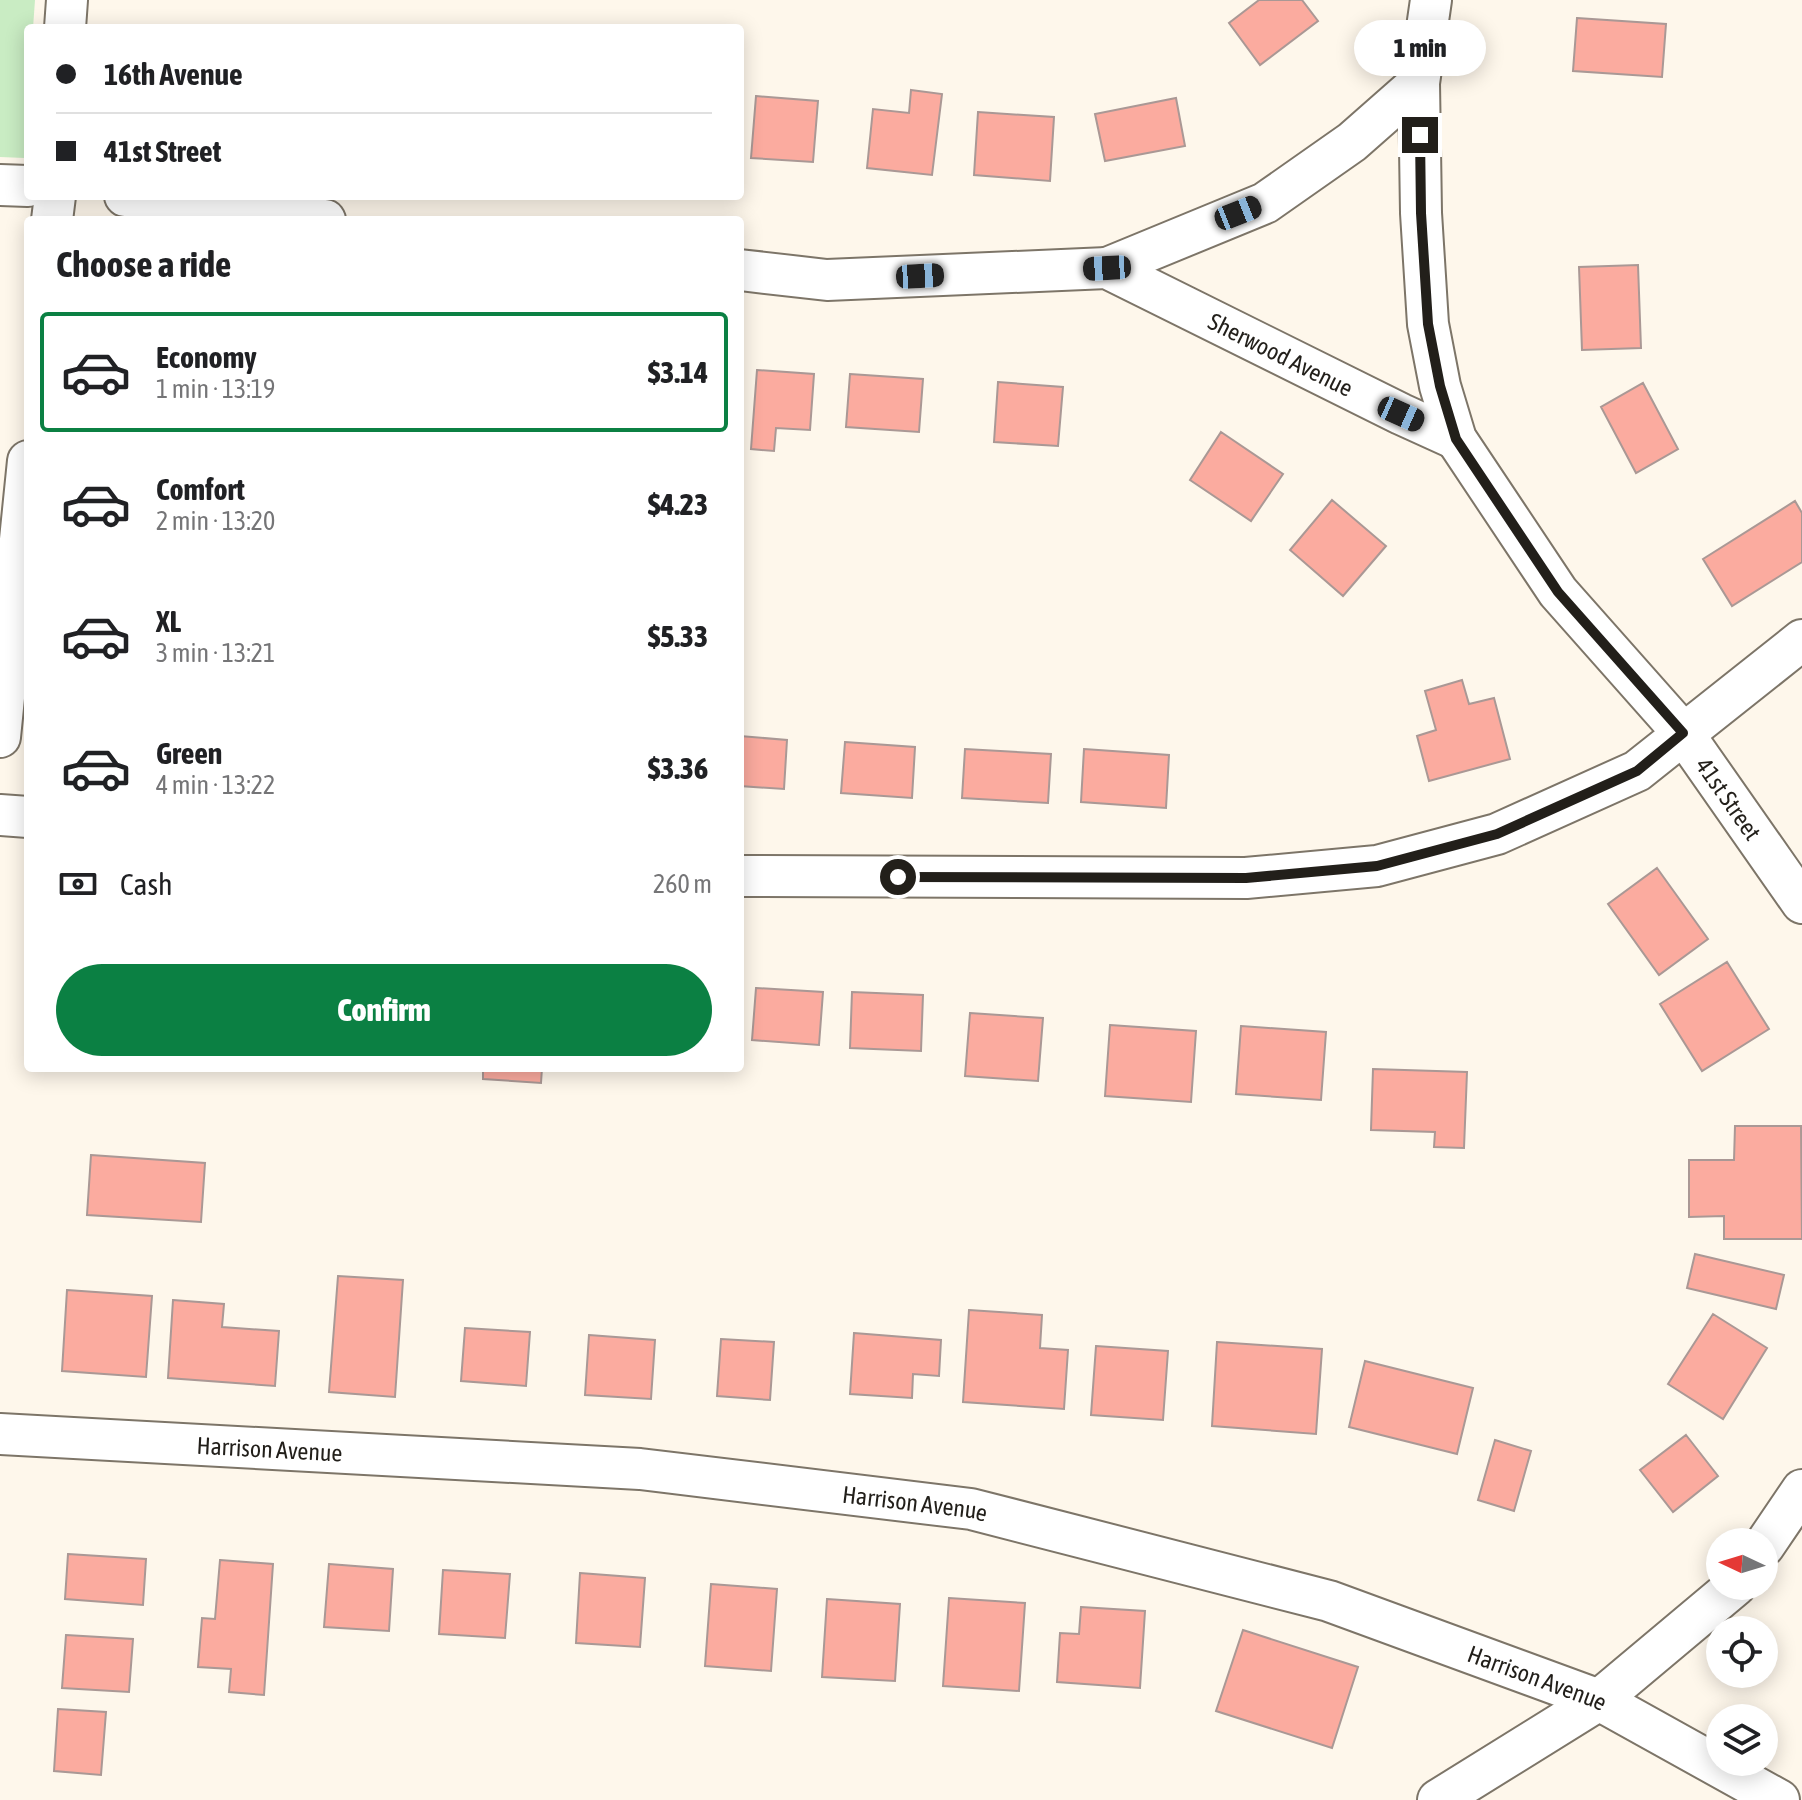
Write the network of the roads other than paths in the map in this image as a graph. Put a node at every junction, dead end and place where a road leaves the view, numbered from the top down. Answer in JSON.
{"nodes":[{"id":1,"x":67,"y":0,"type":"edge"},
{"id":2,"x":1431,"y":0,"type":"edge"},
{"id":3,"x":65,"y":24,"type":"edge"},
{"id":4,"x":1419,"y":83,"type":"junction"},
{"id":5,"x":0,"y":185,"type":"edge"},
{"id":6,"x":24,"y":186,"type":"edge"},
{"id":7,"x":158,"y":200,"type":"edge"},
{"id":8,"x":292,"y":216,"type":"edge"},
{"id":9,"x":1107,"y":268,"type":"junction"},
{"id":10,"x":744,"y":270,"type":"edge"},
{"id":11,"x":1456,"y":439,"type":"junction"},
{"id":12,"x":24,"y":500,"type":"edge"},
{"id":13,"x":1802,"y":640,"type":"edge"},
{"id":14,"x":1683,"y":733,"type":"junction"},
{"id":15,"x":0,"y":737,"type":"edge"},
{"id":16,"x":0,"y":815,"type":"edge"},
{"id":17,"x":24,"y":817,"type":"edge"},
{"id":18,"x":744,"y":876,"type":"edge"},
{"id":19,"x":1802,"y":903,"type":"edge"},
{"id":20,"x":0,"y":1434,"type":"edge"},
{"id":21,"x":1802,"y":1490,"type":"edge"},
{"id":22,"x":1776,"y":1528,"type":"edge"},
{"id":23,"x":1718,"y":1600,"type":"edge"},
{"id":24,"x":1599,"y":1700,"type":"junction"},
{"id":25,"x":1438,"y":1800,"type":"edge"},
{"id":26,"x":1779,"y":1800,"type":"edge"}],
"edges":[{"from":1,"to":3,"type":"street"},
{"from":2,"to":4,"type":"street","name":"41st Street"},
{"from":4,"to":9,"type":"street","name":"Sherwood Avenue"},
{"from":4,"to":11,"type":"street","name":"41st Street"},
{"from":5,"to":6,"type":"street"},
{"from":7,"to":8,"type":"street"},
{"from":9,"to":10,"type":"street","name":"Sherwood Avenue"},
{"from":9,"to":11,"type":"street","name":"Sherwood Avenue"},
{"from":11,"to":14,"type":"street","name":"41st Street"},
{"from":12,"to":15,"type":"street"},
{"from":13,"to":14,"type":"street"},
{"from":14,"to":18,"type":"street"},
{"from":14,"to":19,"type":"street","name":"41st Street"},
{"from":16,"to":17,"type":"street"},
{"from":20,"to":24,"type":"street","name":"Harrison Avenue"},
{"from":21,"to":22,"type":"street"},
{"from":23,"to":24,"type":"street"},
{"from":24,"to":25,"type":"street"},
{"from":24,"to":26,"type":"street","name":"Harrison Avenue"}]}
